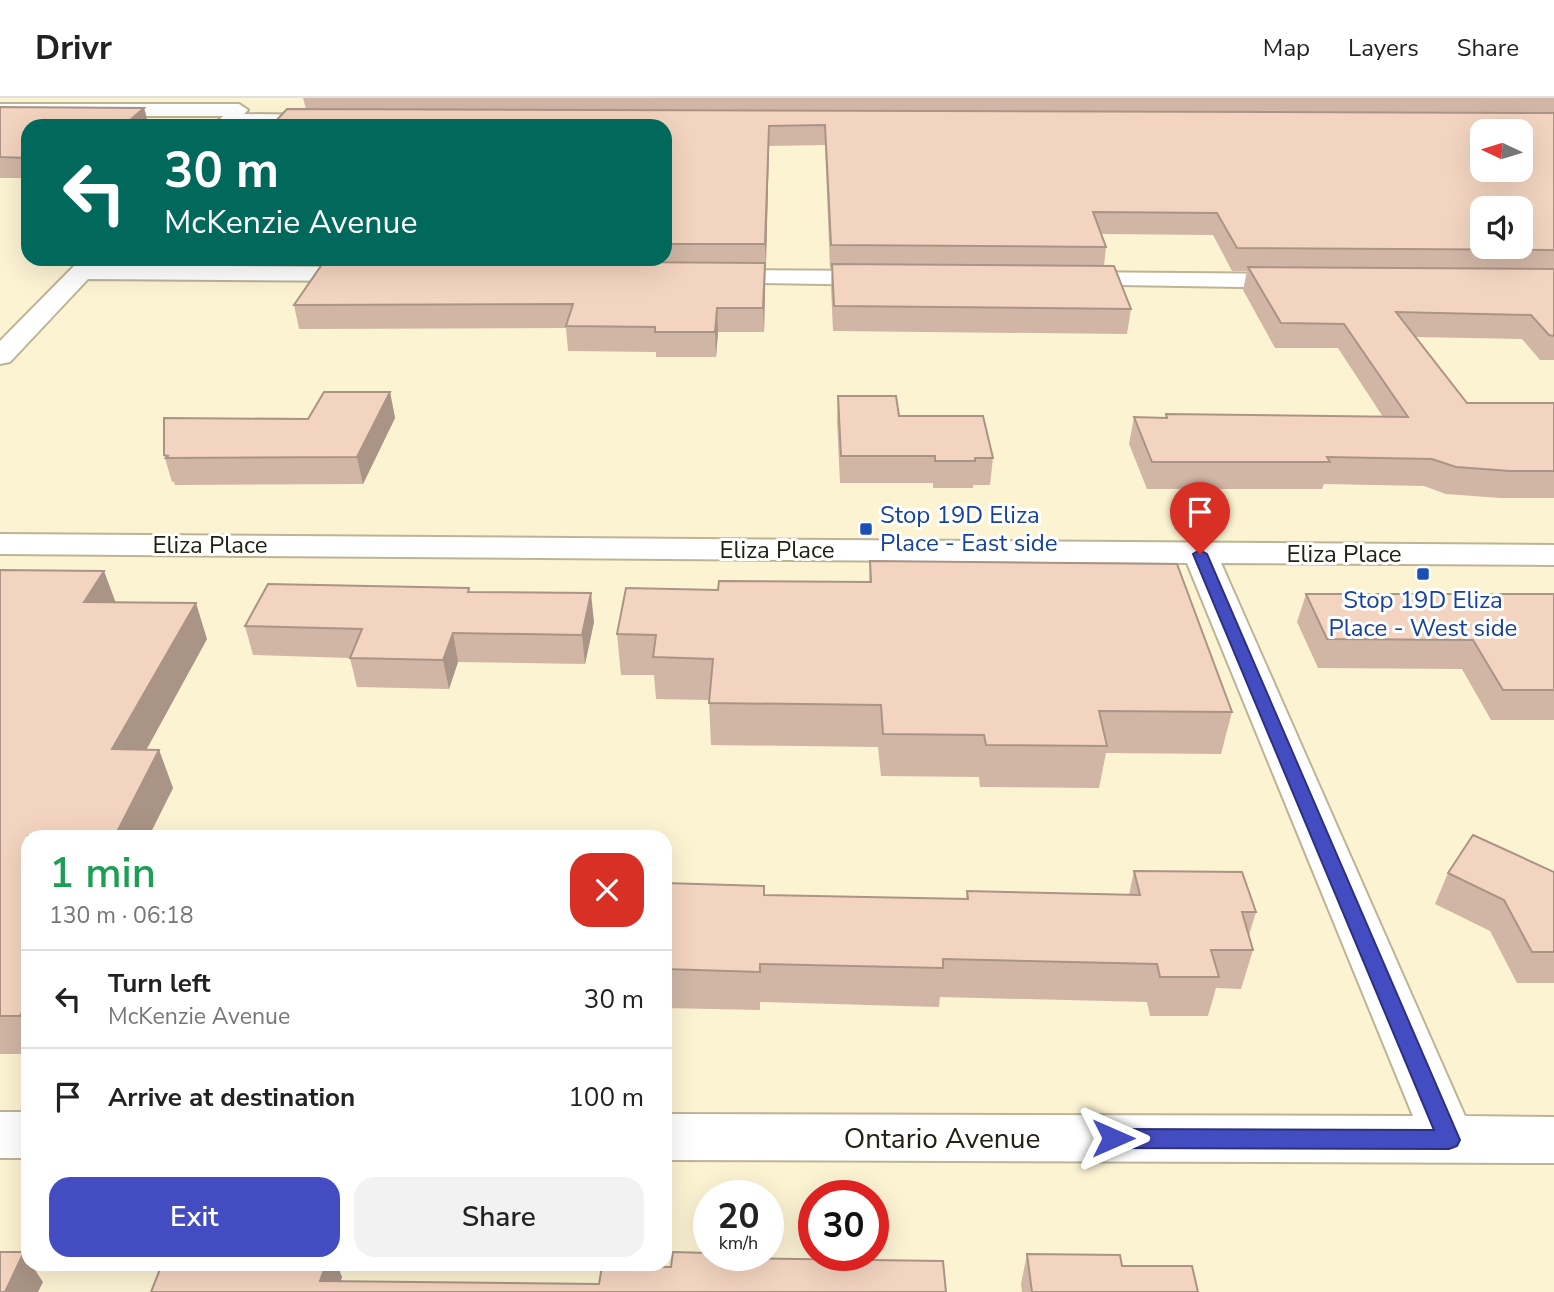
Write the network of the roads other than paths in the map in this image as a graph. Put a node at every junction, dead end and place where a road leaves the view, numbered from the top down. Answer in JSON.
{"nodes":[{"id":1,"x":0,"y":110,"type":"edge"},
{"id":2,"x":235,"y":113,"type":"edge"},
{"id":3,"x":323,"y":119,"type":"edge"},
{"id":4,"x":87,"y":266,"type":"edge"},
{"id":5,"x":121,"y":266,"type":"edge"},
{"id":6,"x":387,"y":274,"type":"edge"},
{"id":7,"x":693,"y":276,"type":"edge"},
{"id":8,"x":901,"y":278,"type":"edge"},
{"id":9,"x":1040,"y":279,"type":"edge"},
{"id":10,"x":1318,"y":281,"type":"edge"},
{"id":11,"x":0,"y":356,"type":"edge"},
{"id":12,"x":0,"y":544,"type":"edge"},
{"id":13,"x":1200,"y":554,"type":"junction"},
{"id":14,"x":1554,"y":555,"type":"edge"},
{"id":15,"x":0,"y":1135,"type":"edge"},
{"id":16,"x":21,"y":1135,"type":"edge"},
{"id":17,"x":672,"y":1137,"type":"edge"},
{"id":18,"x":1449,"y":1140,"type":"junction"},
{"id":19,"x":1554,"y":1140,"type":"edge"}],
"edges":[{"from":1,"to":2,"type":"street"},
{"from":2,"to":3,"type":"street"},
{"from":4,"to":11,"type":"street"},
{"from":5,"to":6,"type":"street"},
{"from":7,"to":8,"type":"street"},
{"from":9,"to":10,"type":"street"},
{"from":12,"to":13,"type":"street","name":"Eliza Place"},
{"from":13,"to":14,"type":"street","name":"Eliza Place"},
{"from":13,"to":18,"type":"street"},
{"from":15,"to":16,"type":"street"},
{"from":17,"to":18,"type":"street","name":"Ontario Avenue"},
{"from":18,"to":19,"type":"street","name":"Ontario Avenue"}]}
